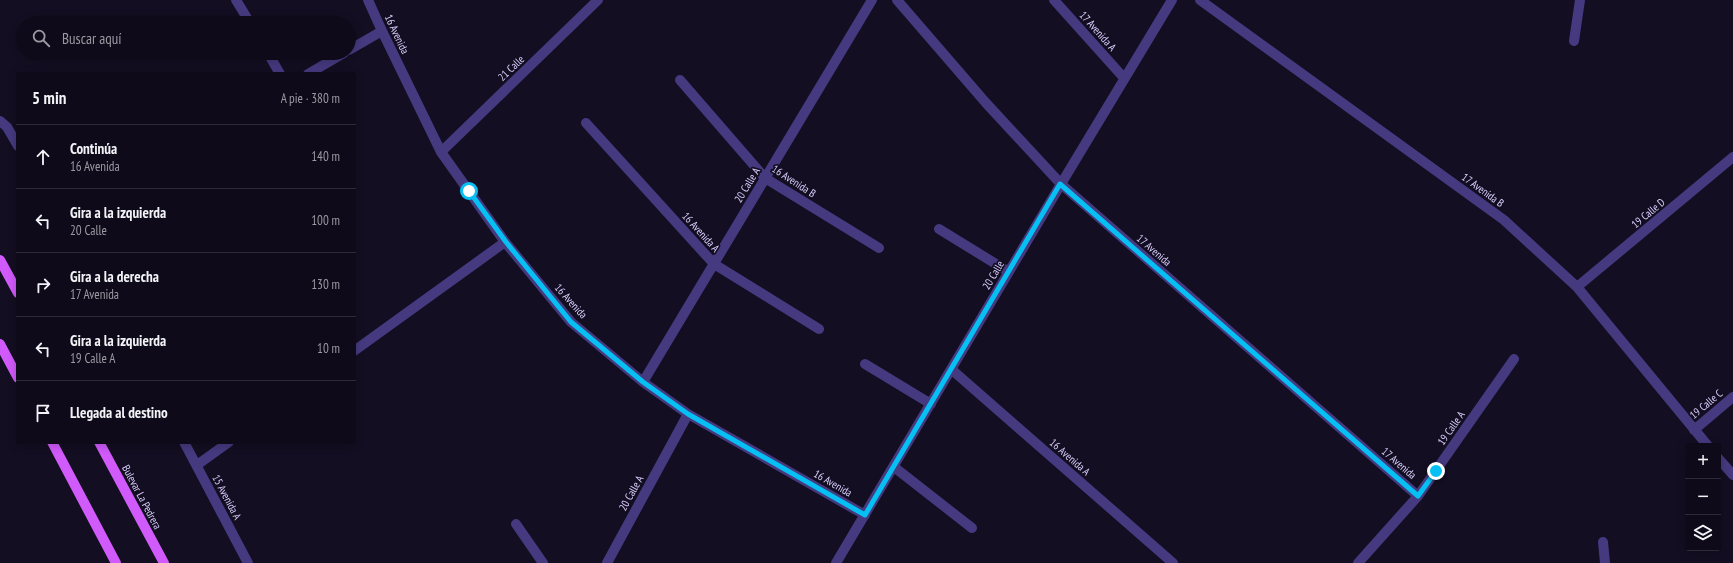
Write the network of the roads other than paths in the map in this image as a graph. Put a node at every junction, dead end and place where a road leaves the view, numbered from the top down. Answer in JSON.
{"nodes":[{"id":1,"x":236,"y":0,"type":"edge"},
{"id":2,"x":368,"y":0,"type":"edge"},
{"id":3,"x":598,"y":0,"type":"edge"},
{"id":4,"x":872,"y":0,"type":"edge"},
{"id":5,"x":897,"y":0,"type":"edge"},
{"id":6,"x":1054,"y":0,"type":"edge"},
{"id":7,"x":1172,"y":0,"type":"edge"},
{"id":8,"x":1200,"y":0,"type":"edge"},
{"id":9,"x":1580,"y":0,"type":"edge"},
{"id":10,"x":246,"y":16,"type":"edge"},
{"id":11,"x":382,"y":31,"type":"junction"},
{"id":12,"x":1574,"y":41,"type":"dead end"},
{"id":13,"x":356,"y":46,"type":"edge"},
{"id":14,"x":272,"y":60,"type":"edge"},
{"id":15,"x":332,"y":60,"type":"edge"},
{"id":16,"x":279,"y":72,"type":"edge"},
{"id":17,"x":311,"y":72,"type":"edge"},
{"id":18,"x":1124,"y":78,"type":"junction"},
{"id":19,"x":680,"y":80,"type":"dead end"},
{"id":20,"x":0,"y":121,"type":"edge"},
{"id":21,"x":586,"y":123,"type":"dead end"},
{"id":22,"x":16,"y":143,"type":"edge"},
{"id":23,"x":441,"y":152,"type":"junction"},
{"id":24,"x":1733,"y":157,"type":"edge"},
{"id":25,"x":765,"y":178,"type":"junction"},
{"id":26,"x":1060,"y":184,"type":"junction"},
{"id":27,"x":939,"y":229,"type":"dead end"},
{"id":28,"x":506,"y":242,"type":"junction"},
{"id":29,"x":879,"y":248,"type":"dead end"},
{"id":30,"x":0,"y":260,"type":"edge"},
{"id":31,"x":714,"y":264,"type":"junction"},
{"id":32,"x":1009,"y":272,"type":"junction"},
{"id":33,"x":1577,"y":287,"type":"junction"},
{"id":34,"x":16,"y":289,"type":"edge"},
{"id":35,"x":820,"y":329,"type":"dead end"},
{"id":36,"x":0,"y":344,"type":"edge"},
{"id":37,"x":356,"y":350,"type":"edge"},
{"id":38,"x":1514,"y":359,"type":"dead end"},
{"id":39,"x":865,"y":364,"type":"dead end"},
{"id":40,"x":951,"y":369,"type":"junction"},
{"id":41,"x":16,"y":374,"type":"edge"},
{"id":42,"x":643,"y":382,"type":"junction"},
{"id":43,"x":1733,"y":397,"type":"edge"},
{"id":44,"x":931,"y":404,"type":"junction"},
{"id":45,"x":688,"y":414,"type":"junction"},
{"id":46,"x":1694,"y":430,"type":"junction"},
{"id":47,"x":1705,"y":443,"type":"edge"},
{"id":48,"x":53,"y":444,"type":"edge"},
{"id":49,"x":100,"y":444,"type":"edge"},
{"id":50,"x":185,"y":444,"type":"edge"},
{"id":51,"x":226,"y":444,"type":"edge"},
{"id":52,"x":1721,"y":461,"type":"edge"},
{"id":53,"x":197,"y":466,"type":"junction"},
{"id":54,"x":894,"y":466,"type":"junction"},
{"id":55,"x":1733,"y":475,"type":"edge"},
{"id":56,"x":1418,"y":496,"type":"junction"},
{"id":57,"x":865,"y":515,"type":"junction"},
{"id":58,"x":516,"y":524,"type":"dead end"},
{"id":59,"x":972,"y":528,"type":"dead end"},
{"id":60,"x":1603,"y":542,"type":"dead end"},
{"id":61,"x":116,"y":563,"type":"edge"},
{"id":62,"x":164,"y":563,"type":"edge"},
{"id":63,"x":248,"y":563,"type":"edge"},
{"id":64,"x":543,"y":563,"type":"edge"},
{"id":65,"x":607,"y":563,"type":"edge"},
{"id":66,"x":836,"y":563,"type":"edge"},
{"id":67,"x":1174,"y":563,"type":"edge"},
{"id":68,"x":1358,"y":563,"type":"edge"},
{"id":69,"x":1604,"y":563,"type":"edge"}],
"edges":[{"from":1,"to":10,"type":"street"},
{"from":2,"to":11,"type":"street","name":"16 Avenida"},
{"from":3,"to":23,"type":"street","name":"21 Calle"},
{"from":4,"to":25,"type":"street","name":"20 Calle A"},
{"from":5,"to":26,"type":"street","name":"17 Avenida"},
{"from":6,"to":18,"type":"street","name":"17 Avenida A"},
{"from":7,"to":18,"type":"street","name":"20 Calle"},
{"from":8,"to":33,"type":"street","name":"17 Avenida B"},
{"from":9,"to":12,"type":"street"},
{"from":11,"to":13,"type":"street"},
{"from":11,"to":23,"type":"street","name":"16 Avenida"},
{"from":14,"to":16,"type":"street"},
{"from":15,"to":17,"type":"street"},
{"from":18,"to":26,"type":"street","name":"20 Calle"},
{"from":19,"to":25,"type":"street","name":"16 Avenida B"},
{"from":20,"to":22,"type":"street"},
{"from":21,"to":31,"type":"street","name":"16 Avenida A"},
{"from":23,"to":28,"type":"street","name":"16 Avenida"},
{"from":24,"to":33,"type":"street","name":"19 Calle D"},
{"from":25,"to":29,"type":"street","name":"16 Avenida B"},
{"from":25,"to":31,"type":"street","name":"20 Calle A"},
{"from":26,"to":32,"type":"street","name":"20 Calle"},
{"from":26,"to":56,"type":"street","name":"17 Avenida"},
{"from":27,"to":32,"type":"street"},
{"from":28,"to":37,"type":"street"},
{"from":28,"to":42,"type":"street","name":"16 Avenida"},
{"from":30,"to":34,"type":"main road"},
{"from":31,"to":35,"type":"street","name":"16 Avenida A"},
{"from":31,"to":42,"type":"street","name":"20 Calle A"},
{"from":32,"to":40,"type":"street","name":"20 Calle"},
{"from":33,"to":46,"type":"street","name":"17 Avenida B"},
{"from":36,"to":41,"type":"main road"},
{"from":38,"to":56,"type":"street","name":"19 Calle A"},
{"from":39,"to":44,"type":"street"},
{"from":40,"to":44,"type":"street","name":"20 Calle"},
{"from":40,"to":67,"type":"street","name":"16 Avenida A"},
{"from":42,"to":45,"type":"street","name":"16 Avenida"},
{"from":43,"to":46,"type":"street","name":"19 Calle C"},
{"from":44,"to":54,"type":"street","name":"20 Calle"},
{"from":45,"to":57,"type":"street","name":"16 Avenida"},
{"from":45,"to":65,"type":"street","name":"20 Calle A"},
{"from":46,"to":47,"type":"street","name":"17 Avenida B"},
{"from":48,"to":61,"type":"main road"},
{"from":49,"to":62,"type":"main road","name":"Bulevar La Pedrera"},
{"from":50,"to":53,"type":"street","name":"15 Avenida A"},
{"from":51,"to":53,"type":"street"},
{"from":52,"to":55,"type":"street"},
{"from":53,"to":63,"type":"street","name":"15 Avenida A"},
{"from":54,"to":57,"type":"street","name":"20 Calle"},
{"from":54,"to":59,"type":"street"},
{"from":56,"to":68,"type":"street","name":"19 Calle A"},
{"from":57,"to":66,"type":"street","name":"20 Calle"},
{"from":58,"to":64,"type":"street"},
{"from":60,"to":69,"type":"street"}]}
